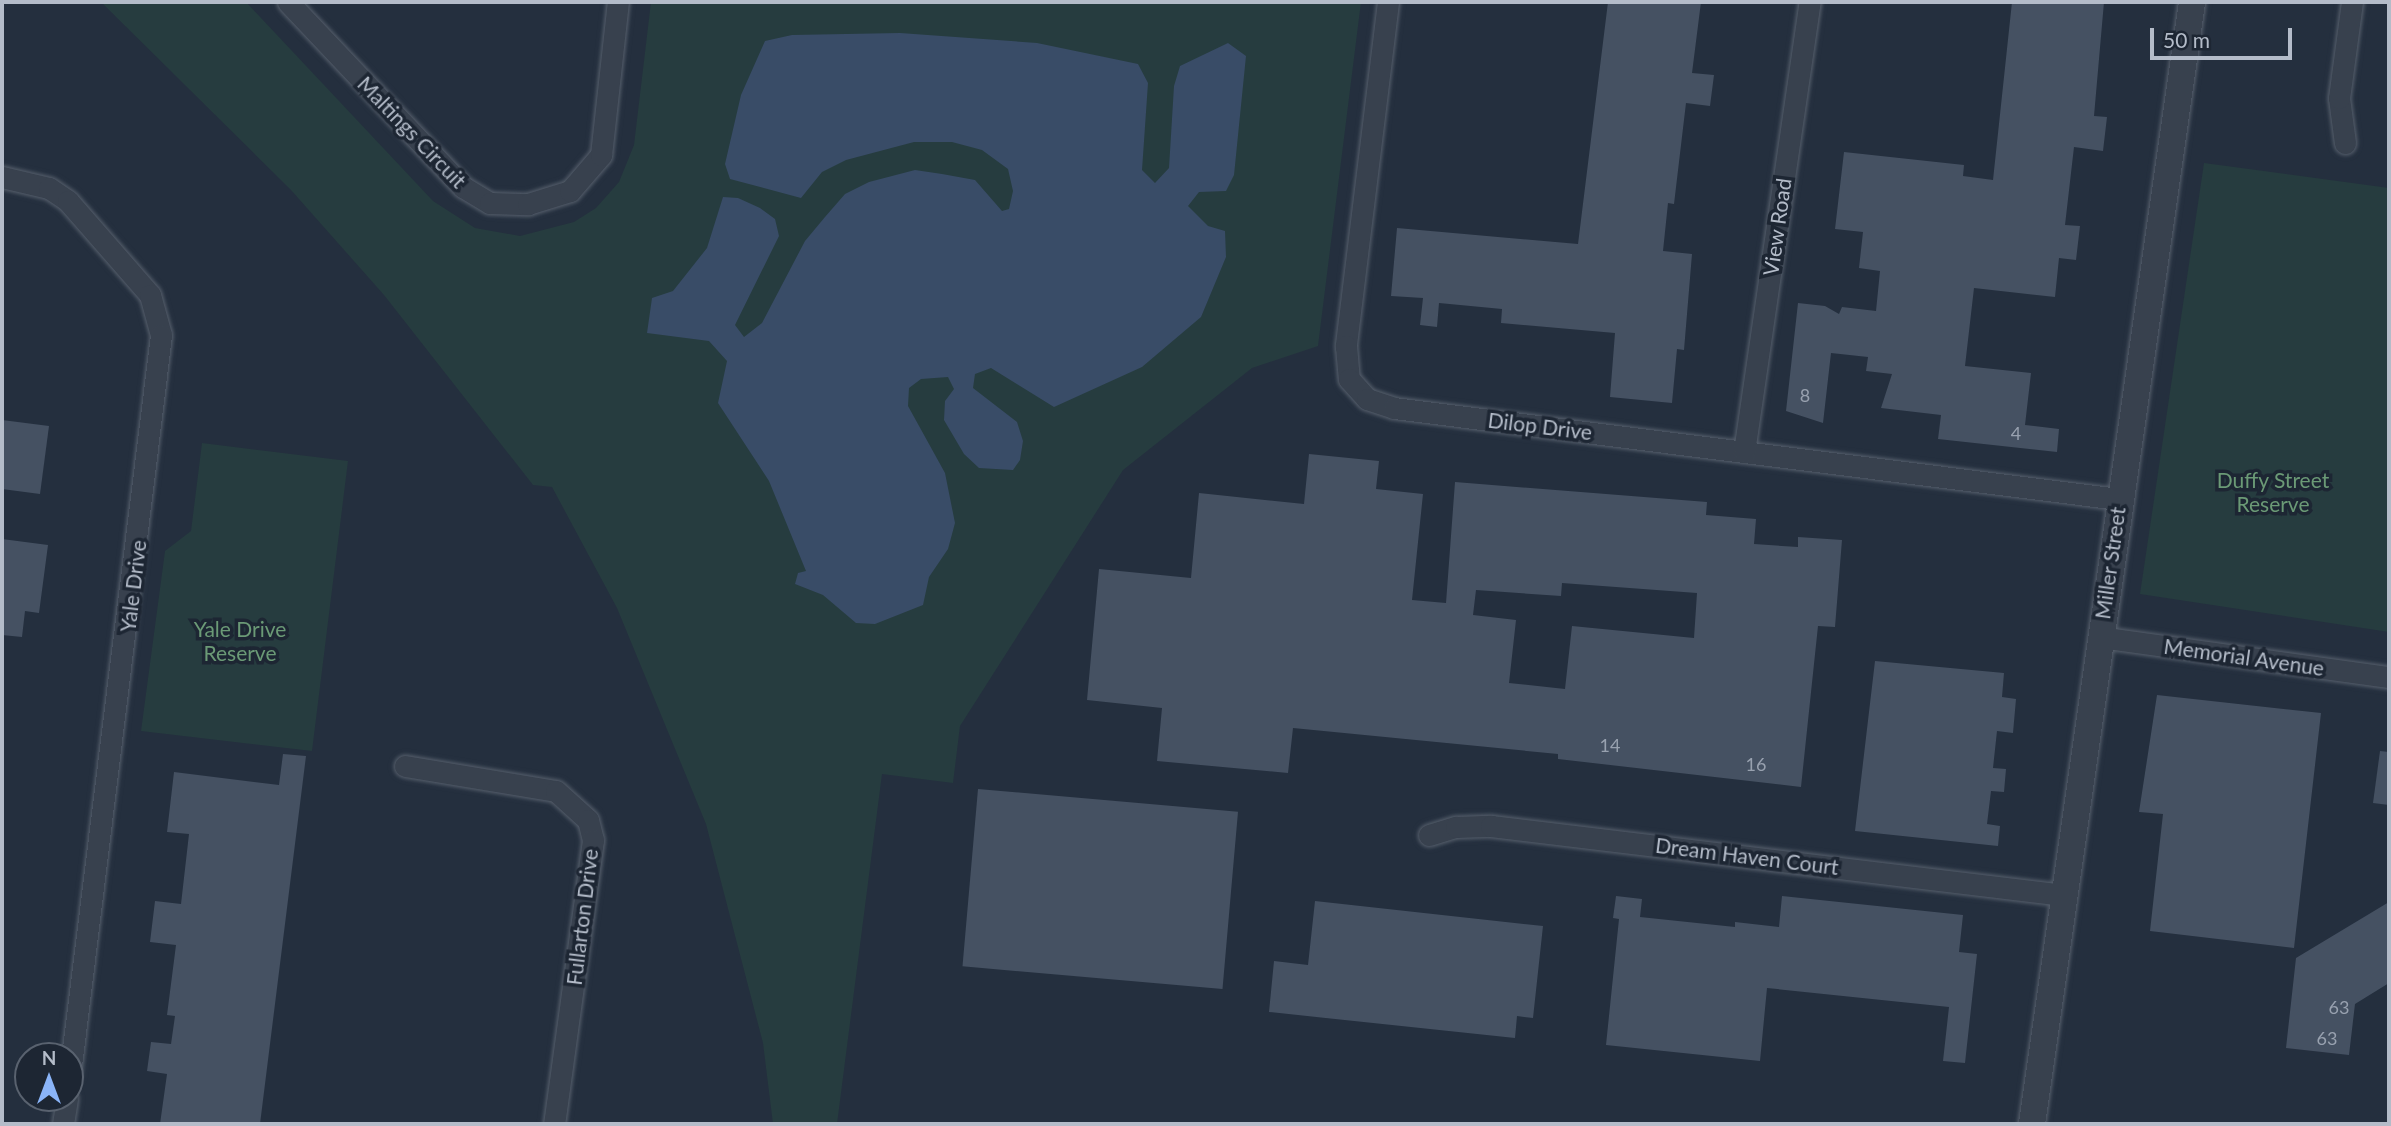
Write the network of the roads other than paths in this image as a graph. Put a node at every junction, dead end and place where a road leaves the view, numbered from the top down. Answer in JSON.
{"nodes":[{"id":1,"x":288,"y":2,"type":"edge"},
{"id":2,"x":618,"y":2,"type":"edge"},
{"id":3,"x":1388,"y":2,"type":"edge"},
{"id":4,"x":1810,"y":2,"type":"edge"},
{"id":5,"x":2192,"y":2,"type":"edge"},
{"id":6,"x":2352,"y":2,"type":"edge"},
{"id":7,"x":2345,"y":143,"type":"dead end"},
{"id":8,"x":2,"y":177,"type":"edge"},
{"id":9,"x":1744,"y":452,"type":"junction"},
{"id":10,"x":2118,"y":499,"type":"junction"},
{"id":11,"x":2100,"y":637,"type":"junction"},
{"id":12,"x":2389,"y":677,"type":"edge"},
{"id":13,"x":405,"y":766,"type":"dead end"},
{"id":14,"x":1429,"y":835,"type":"dead end"},
{"id":15,"x":2064,"y":895,"type":"junction"},
{"id":16,"x":74,"y":1042,"type":"edge"},
{"id":17,"x":554,"y":1124,"type":"edge"},
{"id":18,"x":2032,"y":1124,"type":"edge"}],
"edges":[{"from":1,"to":2,"type":"street","name":"Maltings Circuit"},
{"from":3,"to":9,"type":"street","name":"Dilop Drive"},
{"from":4,"to":9,"type":"street","name":"View Road"},
{"from":5,"to":10,"type":"street","name":"Miller Street"},
{"from":6,"to":7,"type":"street"},
{"from":8,"to":16,"type":"street","name":"Yale Drive"},
{"from":9,"to":10,"type":"street","name":"Dilop Drive"},
{"from":10,"to":11,"type":"street","name":"Miller Street"},
{"from":11,"to":12,"type":"street","name":"Memorial Avenue"},
{"from":11,"to":15,"type":"street","name":"Miller Street"},
{"from":13,"to":17,"type":"street","name":"Fullarton Drive"},
{"from":14,"to":15,"type":"street","name":"Dream Haven Court"},
{"from":15,"to":18,"type":"street","name":"Miller Street"}]}
